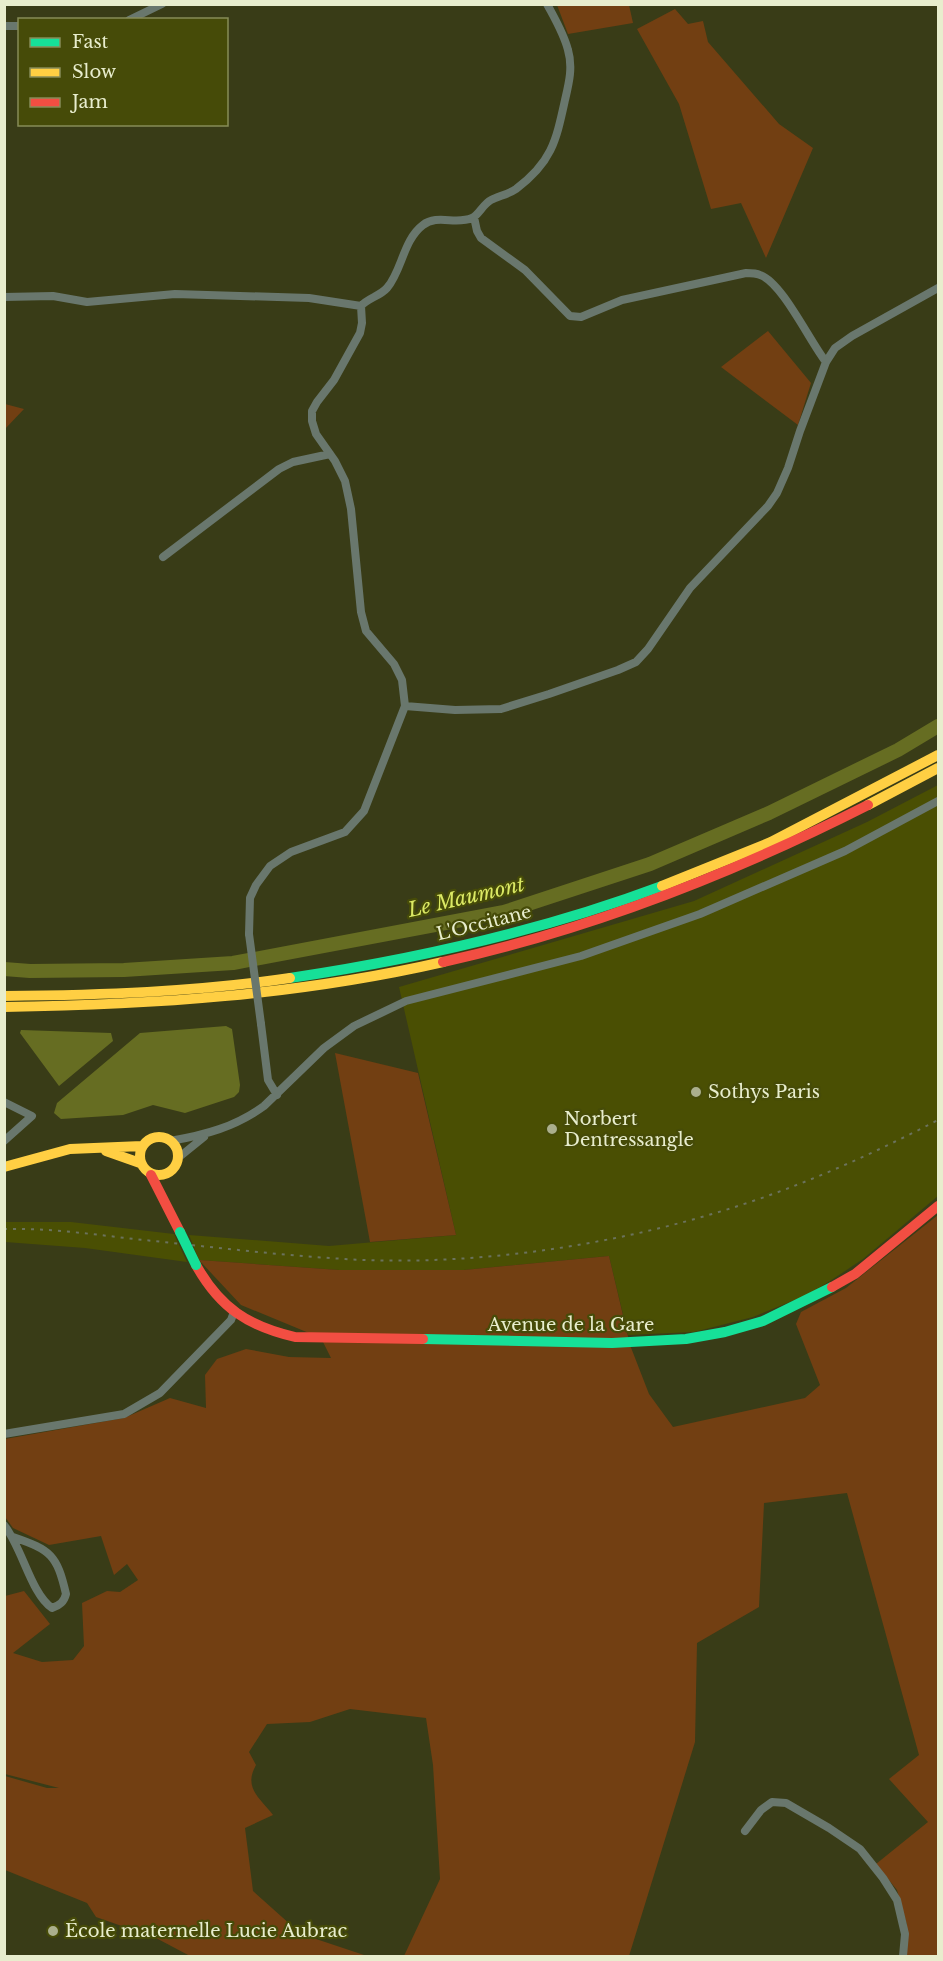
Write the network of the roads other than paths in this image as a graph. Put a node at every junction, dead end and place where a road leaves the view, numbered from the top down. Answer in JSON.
{"nodes":[{"id":1,"x":162,"y":4,"type":"edge"},
{"id":2,"x":547,"y":4,"type":"edge"},
{"id":3,"x":133,"y":18,"type":"edge"},
{"id":4,"x":474,"y":217,"type":"junction"},
{"id":5,"x":939,"y":288,"type":"edge"},
{"id":6,"x":4,"y":297,"type":"edge"},
{"id":7,"x":361,"y":306,"type":"junction"},
{"id":8,"x":826,"y":362,"type":"junction"},
{"id":9,"x":330,"y":454,"type":"junction"},
{"id":10,"x":163,"y":557,"type":"dead end"},
{"id":11,"x":405,"y":706,"type":"junction"},
{"id":12,"x":939,"y":755,"type":"edge"},
{"id":13,"x":939,"y":768,"type":"edge"},
{"id":14,"x":939,"y":801,"type":"edge"},
{"id":15,"x":4,"y":996,"type":"edge"},
{"id":16,"x":4,"y":1007,"type":"edge"},
{"id":17,"x":277,"y":1095,"type":"junction"},
{"id":18,"x":4,"y":1102,"type":"edge"},
{"id":19,"x":208,"y":1134,"type":"junction"},
{"id":20,"x":170,"y":1141,"type":"junction"},
{"id":21,"x":4,"y":1142,"type":"edge"},
{"id":22,"x":142,"y":1146,"type":"junction"},
{"id":23,"x":100,"y":1149,"type":"junction"},
{"id":24,"x":178,"y":1158,"type":"junction"},
{"id":25,"x":140,"y":1163,"type":"junction"},
{"id":26,"x":4,"y":1167,"type":"edge"},
{"id":27,"x":151,"y":1174,"type":"junction"},
{"id":28,"x":168,"y":1174,"type":"junction"},
{"id":29,"x":169,"y":1206,"type":"junction"},
{"id":30,"x":939,"y":1206,"type":"edge"},
{"id":31,"x":234,"y":1312,"type":"junction"},
{"id":32,"x":4,"y":1434,"type":"edge"},
{"id":33,"x":4,"y":1525,"type":"edge"},
{"id":34,"x":13,"y":1537,"type":"junction"},
{"id":35,"x":744,"y":1831,"type":"dead end"},
{"id":36,"x":903,"y":1956,"type":"edge"}],
"edges":[{"from":1,"to":3,"type":"street"},
{"from":2,"to":4,"type":"street"},
{"from":4,"to":7,"type":"street"},
{"from":4,"to":8,"type":"street"},
{"from":5,"to":8,"type":"street"},
{"from":6,"to":7,"type":"street"},
{"from":7,"to":9,"type":"street"},
{"from":8,"to":11,"type":"street"},
{"from":9,"to":10,"type":"street"},
{"from":9,"to":11,"type":"street"},
{"from":11,"to":17,"type":"street","bridge":true},
{"from":12,"to":15,"type":"main road","name":"L'Occitane"},
{"from":13,"to":16,"type":"main road","name":"L'Occitane"},
{"from":14,"to":17,"type":"street"},
{"from":17,"to":19,"type":"street"},
{"from":18,"to":21,"type":"street"},
{"from":19,"to":20,"type":"street"},
{"from":19,"to":24,"type":"street"},
{"from":20,"to":22,"type":"main road"},
{"from":20,"to":24,"type":"main road"},
{"from":22,"to":23,"type":"main road"},
{"from":22,"to":25,"type":"main road"},
{"from":23,"to":25,"type":"main road"},
{"from":23,"to":26,"type":"main road"},
{"from":24,"to":28,"type":"main road"},
{"from":25,"to":27,"type":"main road"},
{"from":27,"to":28,"type":"main road"},
{"from":27,"to":29,"type":"main road"},
{"from":28,"to":29,"type":"main road"},
{"from":29,"to":31,"type":"main road","name":"Avenue de la Gare","bridge":true},
{"from":30,"to":31,"type":"main road","name":"Avenue de la Gare"},
{"from":31,"to":32,"type":"street"},
{"from":33,"to":34,"type":"street"},
{"from":34,"to":34,"type":"street"},
{"from":35,"to":36,"type":"street"}]}
